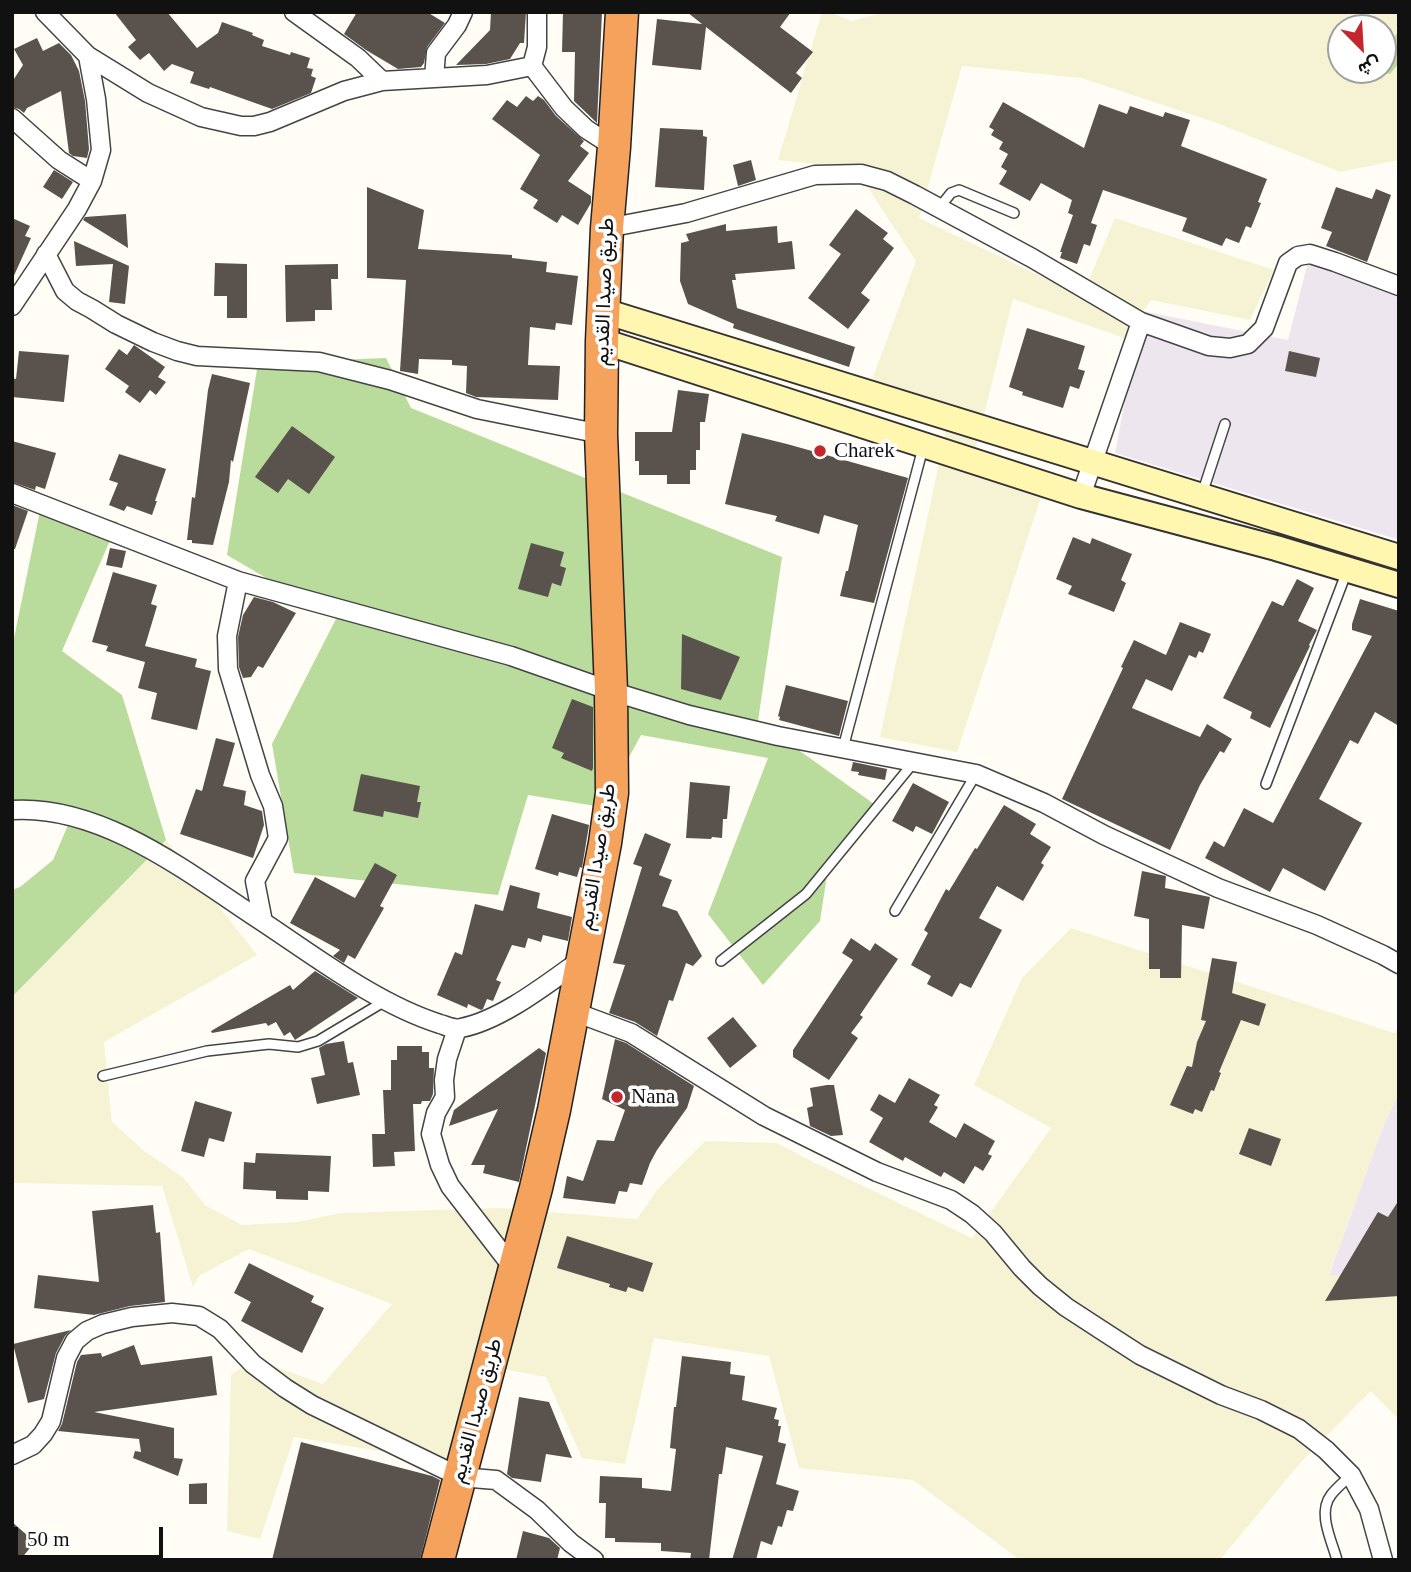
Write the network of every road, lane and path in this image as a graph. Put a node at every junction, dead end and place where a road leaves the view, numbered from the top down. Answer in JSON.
{"nodes":[{"id":1,"x":45,"y":12,"type":"edge"},
{"id":2,"x":294,"y":12,"type":"edge"},
{"id":3,"x":463,"y":12,"type":"edge"},
{"id":4,"x":537,"y":12,"type":"edge"},
{"id":5,"x":622,"y":12,"type":"edge"},
{"id":6,"x":88,"y":56,"type":"junction"},
{"id":7,"x":532,"y":66,"type":"junction"},
{"id":8,"x":434,"y":78,"type":"junction"},
{"id":9,"x":382,"y":81,"type":"junction"},
{"id":10,"x":12,"y":118,"type":"edge"},
{"id":11,"x":614,"y":147,"type":"junction"},
{"id":12,"x":92,"y":181,"type":"junction"},
{"id":13,"x":939,"y":208,"type":"junction"},
{"id":14,"x":1014,"y":213,"type":"dead end"},
{"id":15,"x":607,"y":228,"type":"junction"},
{"id":16,"x":46,"y":254,"type":"junction"},
{"id":17,"x":1399,"y":286,"type":"edge"},
{"id":18,"x":12,"y":306,"type":"edge"},
{"id":19,"x":1141,"y":322,"type":"junction"},
{"id":20,"x":603,"y":326,"type":"junction"},
{"id":21,"x":1225,"y":425,"type":"dead end"},
{"id":22,"x":601,"y":434,"type":"junction"},
{"id":23,"x":924,"y":444,"type":"junction"},
{"id":24,"x":1093,"y":462,"type":"junction"},
{"id":25,"x":12,"y":493,"type":"edge"},
{"id":26,"x":1081,"y":496,"type":"junction"},
{"id":27,"x":1201,"y":496,"type":"junction"},
{"id":28,"x":1399,"y":557,"type":"edge"},
{"id":29,"x":1348,"y":569,"type":"junction"},
{"id":30,"x":238,"y":581,"type":"junction"},
{"id":31,"x":1399,"y":584,"type":"edge"},
{"id":32,"x":611,"y":691,"type":"junction"},
{"id":33,"x":843,"y":748,"type":"junction"},
{"id":34,"x":914,"y":762,"type":"junction"},
{"id":35,"x":976,"y":774,"type":"junction"},
{"id":36,"x":1266,"y":784,"type":"dead end"},
{"id":37,"x":12,"y":810,"type":"edge"},
{"id":38,"x":895,"y":911,"type":"dead end"},
{"id":39,"x":263,"y":922,"type":"junction"},
{"id":40,"x":582,"y":959,"type":"junction"},
{"id":41,"x":721,"y":961,"type":"dead end"},
{"id":42,"x":1399,"y":964,"type":"edge"},
{"id":43,"x":385,"y":1001,"type":"junction"},
{"id":44,"x":572,"y":1011,"type":"junction"},
{"id":45,"x":457,"y":1029,"type":"junction"},
{"id":46,"x":103,"y":1076,"type":"dead end"},
{"id":47,"x":514,"y":1269,"type":"junction"},
{"id":48,"x":12,"y":1455,"type":"edge"},
{"id":49,"x":1351,"y":1475,"type":"junction"},
{"id":50,"x":460,"y":1477,"type":"junction"},
{"id":51,"x":438,"y":1560,"type":"edge"},
{"id":52,"x":594,"y":1560,"type":"edge"},
{"id":53,"x":1337,"y":1560,"type":"edge"},
{"id":54,"x":1383,"y":1560,"type":"edge"}],
"edges":[{"from":1,"to":6,"type":"street"},
{"from":2,"to":9,"type":"street"},
{"from":3,"to":8,"type":"street"},
{"from":4,"to":7,"type":"street"},
{"from":5,"to":11,"type":"highway","name":"طريق صيدا القديم"},
{"from":6,"to":9,"type":"street"},
{"from":6,"to":12,"type":"street"},
{"from":7,"to":8,"type":"street"},
{"from":7,"to":11,"type":"street"},
{"from":8,"to":9,"type":"street"},
{"from":10,"to":12,"type":"street"},
{"from":11,"to":15,"type":"highway","name":"طريق صيدا القديم"},
{"from":12,"to":16,"type":"street"},
{"from":13,"to":14,"type":"lane"},
{"from":13,"to":15,"type":"street"},
{"from":13,"to":19,"type":"street"},
{"from":15,"to":20,"type":"highway","name":"طريق صيدا القديم"},
{"from":16,"to":18,"type":"street"},
{"from":16,"to":22,"type":"street"},
{"from":17,"to":19,"type":"street"},
{"from":19,"to":24,"type":"street"},
{"from":20,"to":22,"type":"highway","name":"طريق صيدا القديم"},
{"from":20,"to":23,"type":"street"},
{"from":20,"to":24,"type":"street"},
{"from":21,"to":27,"type":"lane"},
{"from":22,"to":32,"type":"highway","name":"طريق صيدا القديم"},
{"from":23,"to":26,"type":"street"},
{"from":23,"to":33,"type":"lane"},
{"from":24,"to":26,"type":"street"},
{"from":24,"to":27,"type":"street"},
{"from":25,"to":30,"type":"street"},
{"from":26,"to":29,"type":"street"},
{"from":27,"to":28,"type":"street"},
{"from":29,"to":31,"type":"street"},
{"from":29,"to":36,"type":"lane"},
{"from":30,"to":32,"type":"street"},
{"from":30,"to":39,"type":"street"},
{"from":32,"to":33,"type":"street"},
{"from":32,"to":40,"type":"highway","name":"طريق صيدا القديم"},
{"from":33,"to":34,"type":"street"},
{"from":34,"to":35,"type":"street"},
{"from":34,"to":41,"type":"lane"},
{"from":35,"to":38,"type":"lane"},
{"from":35,"to":42,"type":"street"},
{"from":37,"to":39,"type":"street"},
{"from":39,"to":43,"type":"street"},
{"from":40,"to":44,"type":"highway","name":"طريق صيدا القديم"},
{"from":40,"to":45,"type":"street"},
{"from":43,"to":45,"type":"street"},
{"from":43,"to":46,"type":"lane"},
{"from":44,"to":47,"type":"highway","name":"طريق صيدا القديم"},
{"from":44,"to":49,"type":"street"},
{"from":45,"to":47,"type":"street"},
{"from":47,"to":50,"type":"highway","name":"طريق صيدا القديم"},
{"from":48,"to":50,"type":"street"},
{"from":49,"to":53,"type":"lane"},
{"from":49,"to":54,"type":"street"},
{"from":50,"to":51,"type":"highway","name":"طريق صيدا القديم"},
{"from":50,"to":52,"type":"street"}]}
